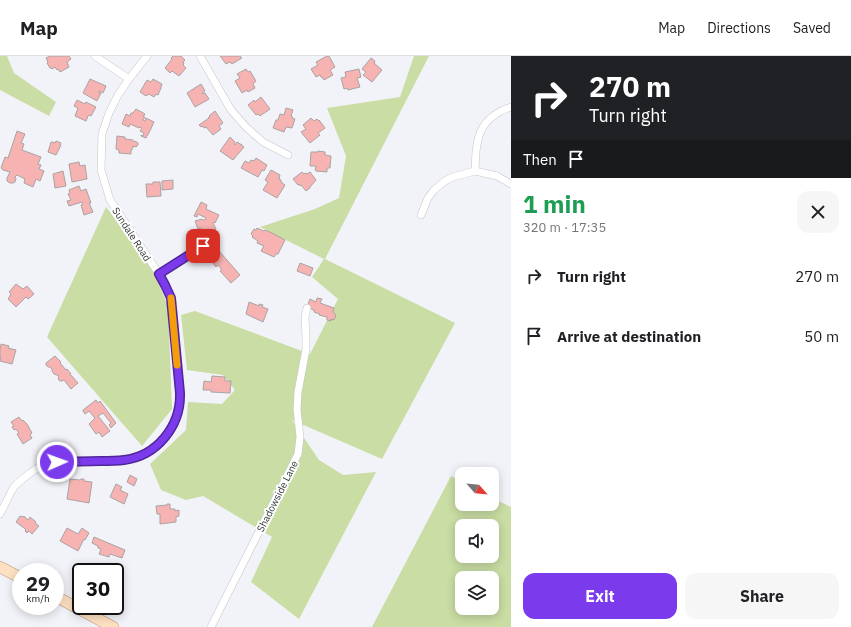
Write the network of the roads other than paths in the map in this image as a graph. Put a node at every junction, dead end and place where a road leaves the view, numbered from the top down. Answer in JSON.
{"nodes":[{"id":1,"x":95,"y":56,"type":"edge"},
{"id":2,"x":147,"y":56,"type":"edge"},
{"id":3,"x":200,"y":56,"type":"edge"},
{"id":4,"x":129,"y":79,"type":"junction"},
{"id":5,"x":511,"y":107,"type":"edge"},
{"id":6,"x":288,"y":154,"type":"dead end"},
{"id":7,"x":474,"y":171,"type":"junction"},
{"id":8,"x":511,"y":184,"type":"edge"},
{"id":9,"x":421,"y":215,"type":"dead end"},
{"id":10,"x":203,"y":246,"type":"dead end"},
{"id":11,"x":159,"y":274,"type":"junction"},
{"id":12,"x":307,"y":308,"type":"dead end"},
{"id":13,"x":0,"y":514,"type":"edge"},
{"id":14,"x":0,"y":567,"type":"edge"},
{"id":15,"x":12,"y":573,"type":"edge"},
{"id":16,"x":64,"y":601,"type":"edge"},
{"id":17,"x":113,"y":627,"type":"edge"},
{"id":18,"x":211,"y":627,"type":"edge"}],
"edges":[{"from":1,"to":4,"type":"street"},
{"from":2,"to":4,"type":"street","name":"Sundale Road"},
{"from":3,"to":6,"type":"street"},
{"from":4,"to":11,"type":"street","name":"Sundale Road"},
{"from":5,"to":7,"type":"street"},
{"from":7,"to":8,"type":"street"},
{"from":7,"to":9,"type":"street"},
{"from":10,"to":11,"type":"lane"},
{"from":11,"to":13,"type":"street","name":"Sundale Road"},
{"from":12,"to":18,"type":"street","name":"Shadowside Lane"},
{"from":14,"to":15,"type":"main road"},
{"from":16,"to":17,"type":"main road"}]}
